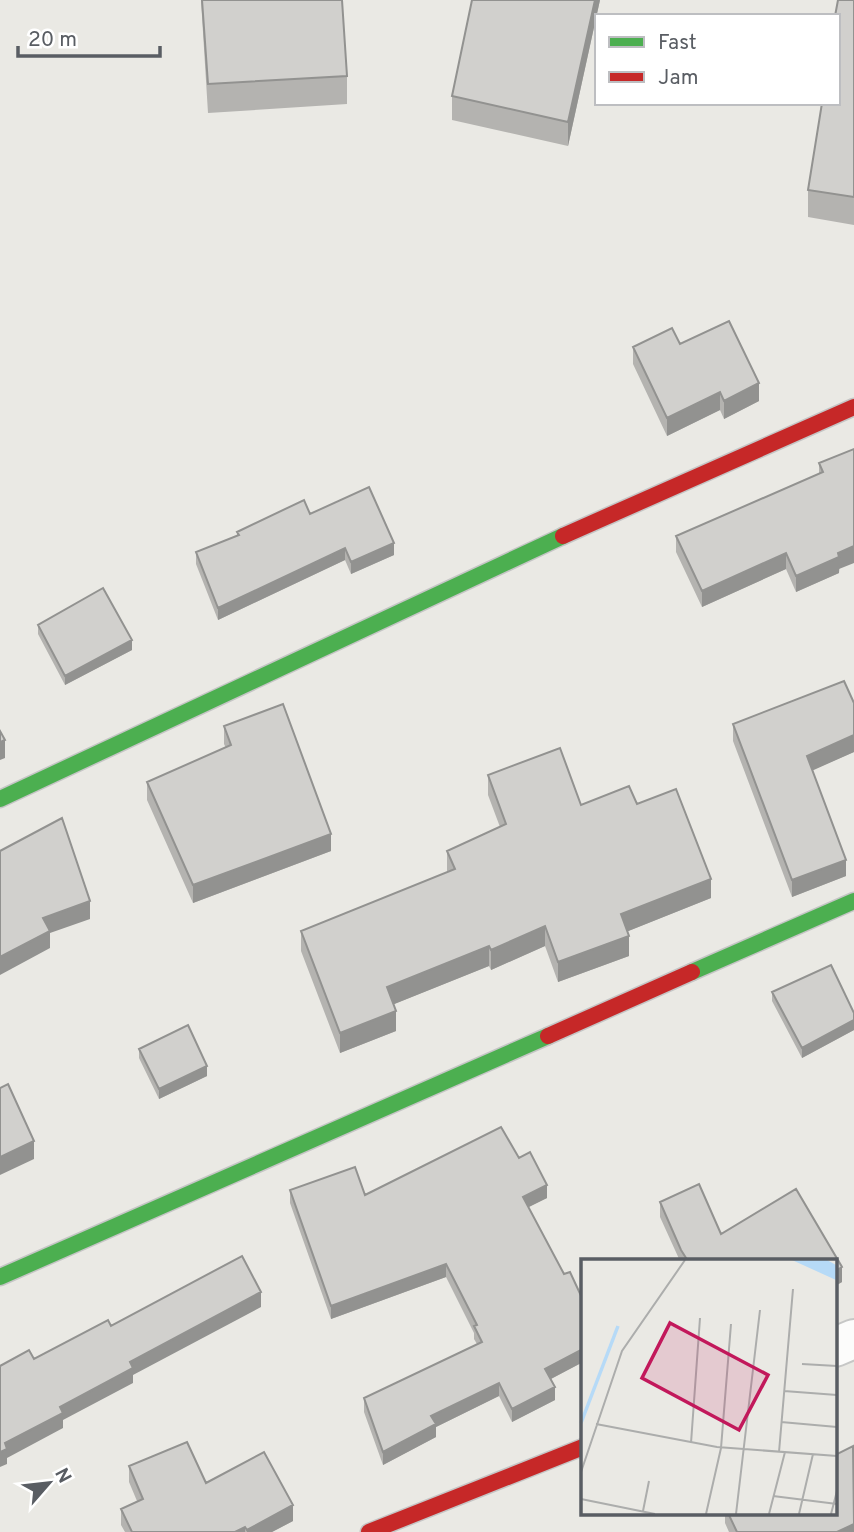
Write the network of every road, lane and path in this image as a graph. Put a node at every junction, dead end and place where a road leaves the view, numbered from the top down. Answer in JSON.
{"nodes":[{"id":1,"x":854,"y":407,"type":"edge"},
{"id":2,"x":0,"y":799,"type":"edge"},
{"id":3,"x":854,"y":901,"type":"edge"},
{"id":4,"x":0,"y":1277,"type":"edge"},
{"id":5,"x":854,"y":1339,"type":"edge"},
{"id":6,"x":836,"y":1347,"type":"edge"},
{"id":7,"x":581,"y":1448,"type":"edge"},
{"id":8,"x":369,"y":1532,"type":"edge"}],
"edges":[{"from":1,"to":2,"type":"street"},
{"from":3,"to":4,"type":"street"},
{"from":5,"to":6,"type":"street"},
{"from":7,"to":8,"type":"street"}]}
